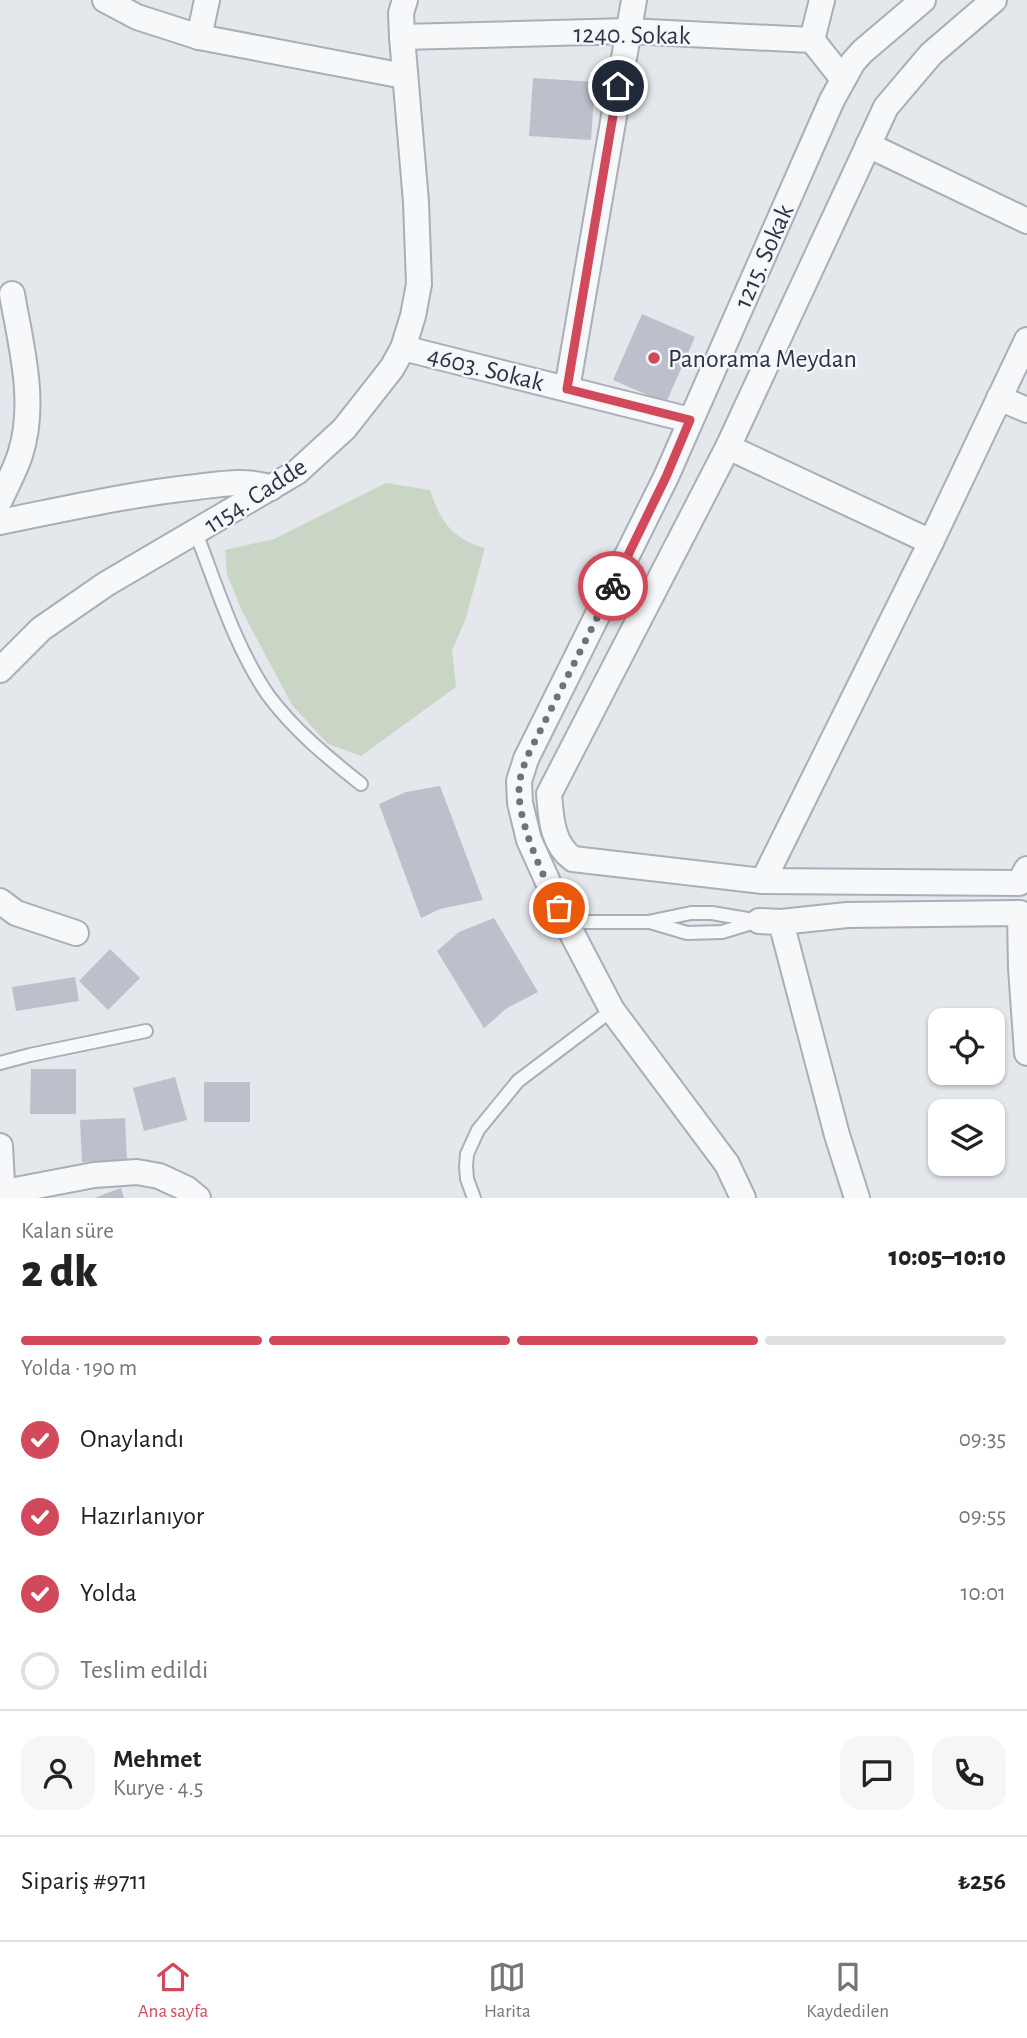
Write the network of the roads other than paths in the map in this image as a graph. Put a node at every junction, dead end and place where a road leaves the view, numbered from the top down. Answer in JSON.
{"nodes":[{"id":1,"x":105,"y":0,"type":"edge"},
{"id":2,"x":207,"y":0,"type":"edge"},
{"id":3,"x":405,"y":0,"type":"edge"},
{"id":4,"x":634,"y":0,"type":"edge"},
{"id":5,"x":822,"y":0,"type":"edge"},
{"id":6,"x":923,"y":0,"type":"edge"},
{"id":7,"x":994,"y":0,"type":"edge"},
{"id":8,"x":628,"y":31,"type":"junction"},
{"id":9,"x":199,"y":37,"type":"junction"},
{"id":10,"x":402,"y":37,"type":"junction"},
{"id":11,"x":812,"y":40,"type":"junction"},
{"id":12,"x":404,"y":76,"type":"junction"},
{"id":13,"x":843,"y":79,"type":"junction"},
{"id":14,"x":869,"y":145,"type":"junction"},
{"id":15,"x":1027,"y":221,"type":"edge"},
{"id":16,"x":12,"y":294,"type":"dead end"},
{"id":17,"x":1027,"y":340,"type":"edge"},
{"id":18,"x":403,"y":348,"type":"junction"},
{"id":19,"x":567,"y":389,"type":"junction"},
{"id":20,"x":999,"y":398,"type":"junction"},
{"id":21,"x":1027,"y":410,"type":"edge"},
{"id":22,"x":690,"y":420,"type":"junction"},
{"id":23,"x":728,"y":447,"type":"junction"},
{"id":24,"x":271,"y":488,"type":"junction"},
{"id":25,"x":0,"y":500,"type":"edge"},
{"id":26,"x":0,"y":522,"type":"edge"},
{"id":27,"x":196,"y":533,"type":"junction"},
{"id":28,"x":931,"y":542,"type":"junction"},
{"id":29,"x":0,"y":670,"type":"edge"},
{"id":30,"x":361,"y":784,"type":"dead end"},
{"id":31,"x":1027,"y":869,"type":"edge"},
{"id":32,"x":763,"y":881,"type":"junction"},
{"id":33,"x":0,"y":901,"type":"edge"},
{"id":34,"x":566,"y":922,"type":"junction"},
{"id":35,"x":649,"y":922,"type":"junction"},
{"id":36,"x":770,"y":922,"type":"junction"},
{"id":37,"x":76,"y":933,"type":"dead end"},
{"id":38,"x":612,"y":1010,"type":"junction"},
{"id":39,"x":146,"y":1031,"type":"dead end"},
{"id":40,"x":1027,"y":1053,"type":"edge"},
{"id":41,"x":0,"y":1063,"type":"edge"},
{"id":42,"x":0,"y":1146,"type":"edge"},
{"id":43,"x":0,"y":1193,"type":"edge"},
{"id":44,"x":198,"y":1198,"type":"edge"},
{"id":45,"x":474,"y":1198,"type":"edge"},
{"id":46,"x":743,"y":1198,"type":"edge"},
{"id":47,"x":857,"y":1198,"type":"edge"}],
"edges":[{"from":1,"to":9,"type":"street"},
{"from":2,"to":9,"type":"street"},
{"from":3,"to":10,"type":"street","name":"1154. Cadde"},
{"from":4,"to":8,"type":"street"},
{"from":5,"to":11,"type":"street"},
{"from":6,"to":13,"type":"street","name":"1215. Sokak"},
{"from":7,"to":14,"type":"street"},
{"from":8,"to":10,"type":"street","name":"1240. Sokak"},
{"from":8,"to":11,"type":"street","name":"1240. Sokak"},
{"from":8,"to":19,"type":"street"},
{"from":9,"to":12,"type":"street"},
{"from":10,"to":12,"type":"street","name":"1154. Cadde"},
{"from":11,"to":13,"type":"street"},
{"from":12,"to":18,"type":"street","name":"1154. Cadde"},
{"from":13,"to":22,"type":"street","name":"1215. Sokak"},
{"from":14,"to":15,"type":"street"},
{"from":14,"to":23,"type":"street"},
{"from":16,"to":25,"type":"street"},
{"from":17,"to":20,"type":"street"},
{"from":18,"to":19,"type":"street","name":"4603. Sokak"},
{"from":18,"to":24,"type":"street","name":"1154. Cadde"},
{"from":19,"to":22,"type":"street","name":"4603. Sokak"},
{"from":20,"to":21,"type":"street"},
{"from":20,"to":28,"type":"street"},
{"from":22,"to":34,"type":"street","name":"1215. Sokak"},
{"from":23,"to":28,"type":"street"},
{"from":23,"to":32,"type":"street"},
{"from":24,"to":26,"type":"street"},
{"from":24,"to":27,"type":"street","name":"1154. Cadde"},
{"from":27,"to":29,"type":"street","name":"1154. Cadde"},
{"from":27,"to":30,"type":"lane"},
{"from":28,"to":32,"type":"street"},
{"from":31,"to":32,"type":"street"},
{"from":33,"to":37,"type":"street"},
{"from":34,"to":35,"type":"lane"},
{"from":34,"to":38,"type":"street","name":"1215. Sokak"},
{"from":35,"to":36,"type":"lane"},
{"from":35,"to":36,"type":"lane"},
{"from":36,"to":40,"type":"street"},
{"from":36,"to":47,"type":"street"},
{"from":38,"to":45,"type":"lane"},
{"from":38,"to":46,"type":"street","name":"1215. Sokak"},
{"from":39,"to":41,"type":"lane"},
{"from":42,"to":43,"type":"street"},
{"from":43,"to":44,"type":"street"}]}
